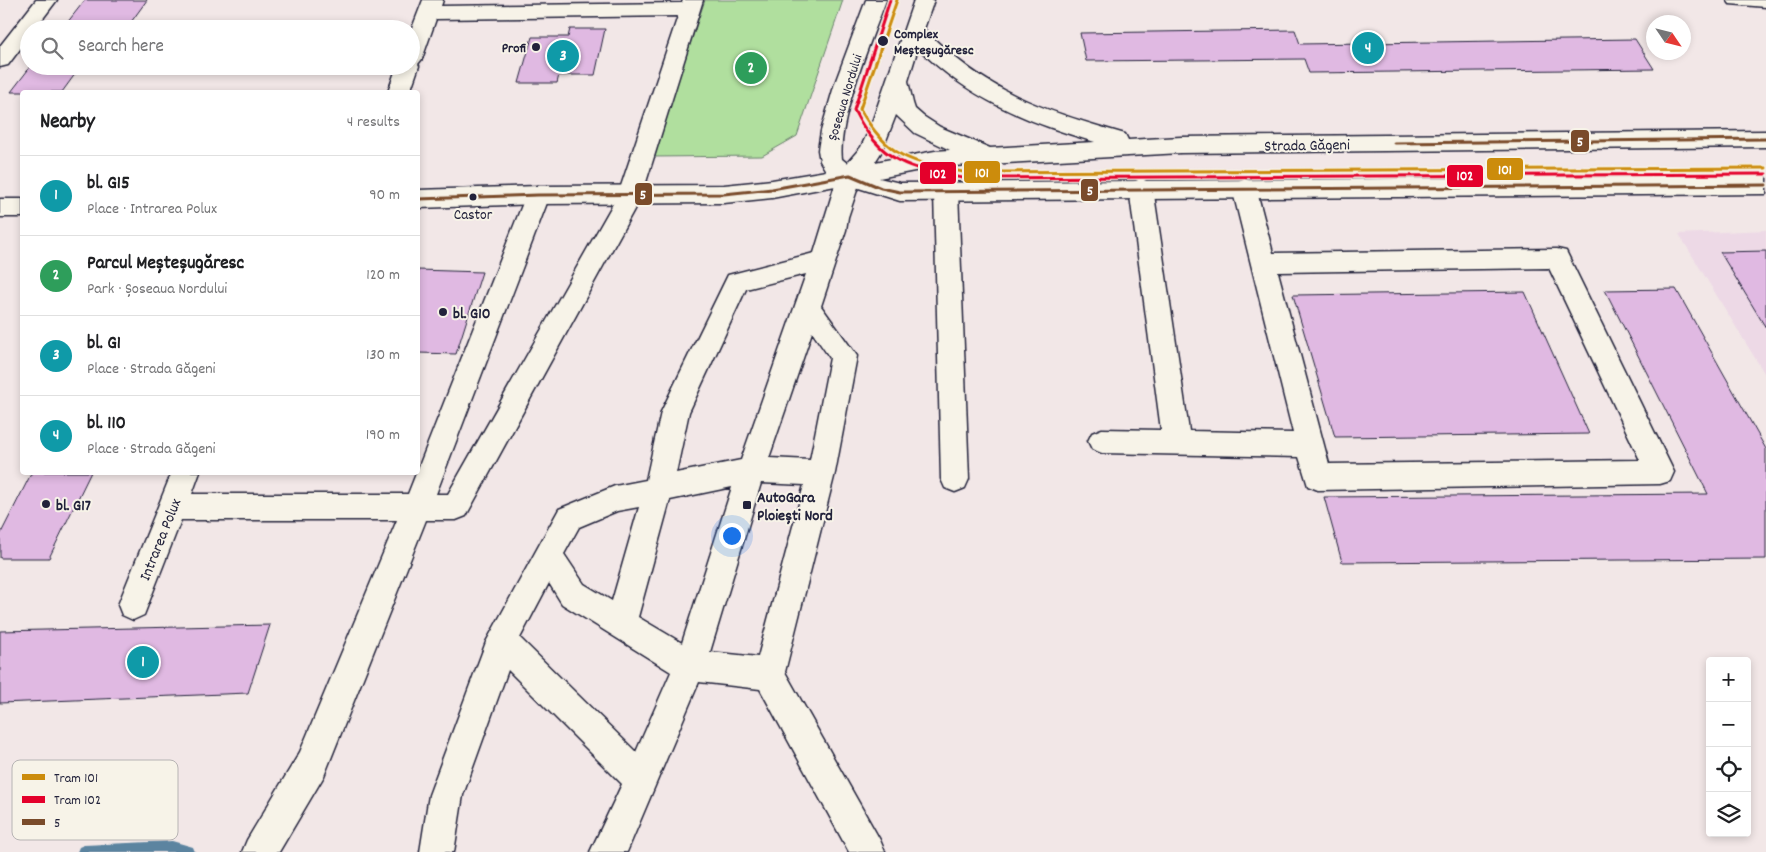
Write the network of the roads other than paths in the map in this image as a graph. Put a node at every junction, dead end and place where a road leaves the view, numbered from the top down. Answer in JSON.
{"nodes":[{"id":1,"x":46,"y":0,"type":"edge"},
{"id":2,"x":876,"y":0,"type":"edge"},
{"id":3,"x":924,"y":0,"type":"edge"},
{"id":4,"x":1737,"y":0,"type":"edge"},
{"id":5,"x":1766,"y":1,"type":"edge"},
{"id":6,"x":692,"y":4,"type":"edge"},
{"id":7,"x":431,"y":6,"type":"edge"},
{"id":8,"x":31,"y":20,"type":"edge"},
{"id":9,"x":913,"y":30,"type":"junction"},
{"id":10,"x":20,"y":34,"type":"edge"},
{"id":11,"x":420,"y":35,"type":"edge"},
{"id":12,"x":0,"y":60,"type":"edge"},
{"id":13,"x":405,"y":75,"type":"edge"},
{"id":14,"x":897,"y":81,"type":"junction"},
{"id":15,"x":399,"y":90,"type":"edge"},
{"id":16,"x":1766,"y":139,"type":"edge"},
{"id":17,"x":1181,"y":145,"type":"junction"},
{"id":18,"x":991,"y":156,"type":"junction"},
{"id":19,"x":850,"y":175,"type":"junction"},
{"id":20,"x":1766,"y":186,"type":"edge"},
{"id":21,"x":1141,"y":188,"type":"junction"},
{"id":22,"x":1244,"y":188,"type":"junction"},
{"id":23,"x":946,"y":191,"type":"junction"},
{"id":24,"x":538,"y":195,"type":"junction"},
{"id":25,"x":630,"y":195,"type":"junction"},
{"id":26,"x":420,"y":200,"type":"edge"},
{"id":27,"x":0,"y":208,"type":"edge"},
{"id":28,"x":20,"y":208,"type":"edge"},
{"id":29,"x":824,"y":260,"type":"junction"},
{"id":30,"x":1262,"y":263,"type":"junction"},
{"id":31,"x":808,"y":308,"type":"junction"},
{"id":32,"x":1102,"y":441,"type":"dead end"},
{"id":33,"x":1177,"y":443,"type":"junction"},
{"id":34,"x":1309,"y":445,"type":"junction"},
{"id":35,"x":751,"y":470,"type":"junction"},
{"id":36,"x":821,"y":473,"type":"junction"},
{"id":37,"x":185,"y":475,"type":"edge"},
{"id":38,"x":955,"y":479,"type":"dead end"},
{"id":39,"x":658,"y":490,"type":"junction"},
{"id":40,"x":171,"y":507,"type":"junction"},
{"id":41,"x":417,"y":507,"type":"junction"},
{"id":42,"x":548,"y":555,"type":"junction"},
{"id":43,"x":133,"y":605,"type":"dead end"},
{"id":44,"x":621,"y":624,"type":"junction"},
{"id":45,"x":502,"y":642,"type":"junction"},
{"id":46,"x":690,"y":666,"type":"junction"},
{"id":47,"x":769,"y":674,"type":"junction"},
{"id":48,"x":641,"y":780,"type":"junction"},
{"id":49,"x":264,"y":844,"type":"edge"},
{"id":50,"x":610,"y":847,"type":"edge"},
{"id":51,"x":437,"y":852,"type":"edge"},
{"id":52,"x":868,"y":852,"type":"edge"}],
"edges":[{"from":1,"to":8,"type":"main road"},
{"from":2,"to":19,"type":"main road","name":"Șoseaua Nordului"},
{"from":3,"to":9,"type":"main road"},
{"from":4,"to":5,"type":"main road"},
{"from":6,"to":7,"type":"main road"},
{"from":6,"to":25,"type":"main road"},
{"from":7,"to":11,"type":"main road"},
{"from":9,"to":14,"type":"main road"},
{"from":9,"to":17,"type":"main road"},
{"from":10,"to":12,"type":"main road"},
{"from":13,"to":15,"type":"main road"},
{"from":14,"to":18,"type":"main road"},
{"from":14,"to":19,"type":"main road"},
{"from":16,"to":17,"type":"main road","name":"Strada Găgeni"},
{"from":17,"to":18,"type":"main road","name":"Strada Găgeni"},
{"from":18,"to":19,"type":"main road","name":"Strada Găgeni"},
{"from":19,"to":23,"type":"main road"},
{"from":19,"to":25,"type":"main road","name":"Strada Găgeni"},
{"from":19,"to":29,"type":"main road"},
{"from":20,"to":22,"type":"main road"},
{"from":21,"to":22,"type":"main road"},
{"from":21,"to":23,"type":"main road"},
{"from":21,"to":33,"type":"main road"},
{"from":22,"to":30,"type":"main road"},
{"from":23,"to":38,"type":"main road"},
{"from":24,"to":25,"type":"main road","name":"Strada Găgeni"},
{"from":24,"to":26,"type":"main road","name":"Strada Găgeni"},
{"from":24,"to":41,"type":"main road"},
{"from":25,"to":41,"type":"main road"},
{"from":27,"to":28,"type":"main road"},
{"from":29,"to":31,"type":"main road"},
{"from":29,"to":39,"type":"main road"},
{"from":30,"to":34,"type":"main road"},
{"from":30,"to":34,"type":"main road"},
{"from":31,"to":35,"type":"main road"},
{"from":31,"to":36,"type":"main road"},
{"from":32,"to":33,"type":"main road"},
{"from":33,"to":34,"type":"main road"},
{"from":35,"to":36,"type":"main road"},
{"from":35,"to":39,"type":"main road"},
{"from":35,"to":46,"type":"main road"},
{"from":36,"to":47,"type":"main road"},
{"from":37,"to":40,"type":"main road","name":"Intrarea Polux"},
{"from":39,"to":42,"type":"main road"},
{"from":39,"to":44,"type":"main road"},
{"from":40,"to":41,"type":"main road"},
{"from":40,"to":43,"type":"main road","name":"Intrarea Polux"},
{"from":41,"to":49,"type":"main road"},
{"from":42,"to":44,"type":"main road"},
{"from":42,"to":45,"type":"main road"},
{"from":44,"to":46,"type":"main road"},
{"from":45,"to":48,"type":"main road"},
{"from":45,"to":51,"type":"main road"},
{"from":46,"to":47,"type":"main road"},
{"from":46,"to":48,"type":"main road"},
{"from":47,"to":52,"type":"main road"},
{"from":48,"to":50,"type":"main road"}]}
